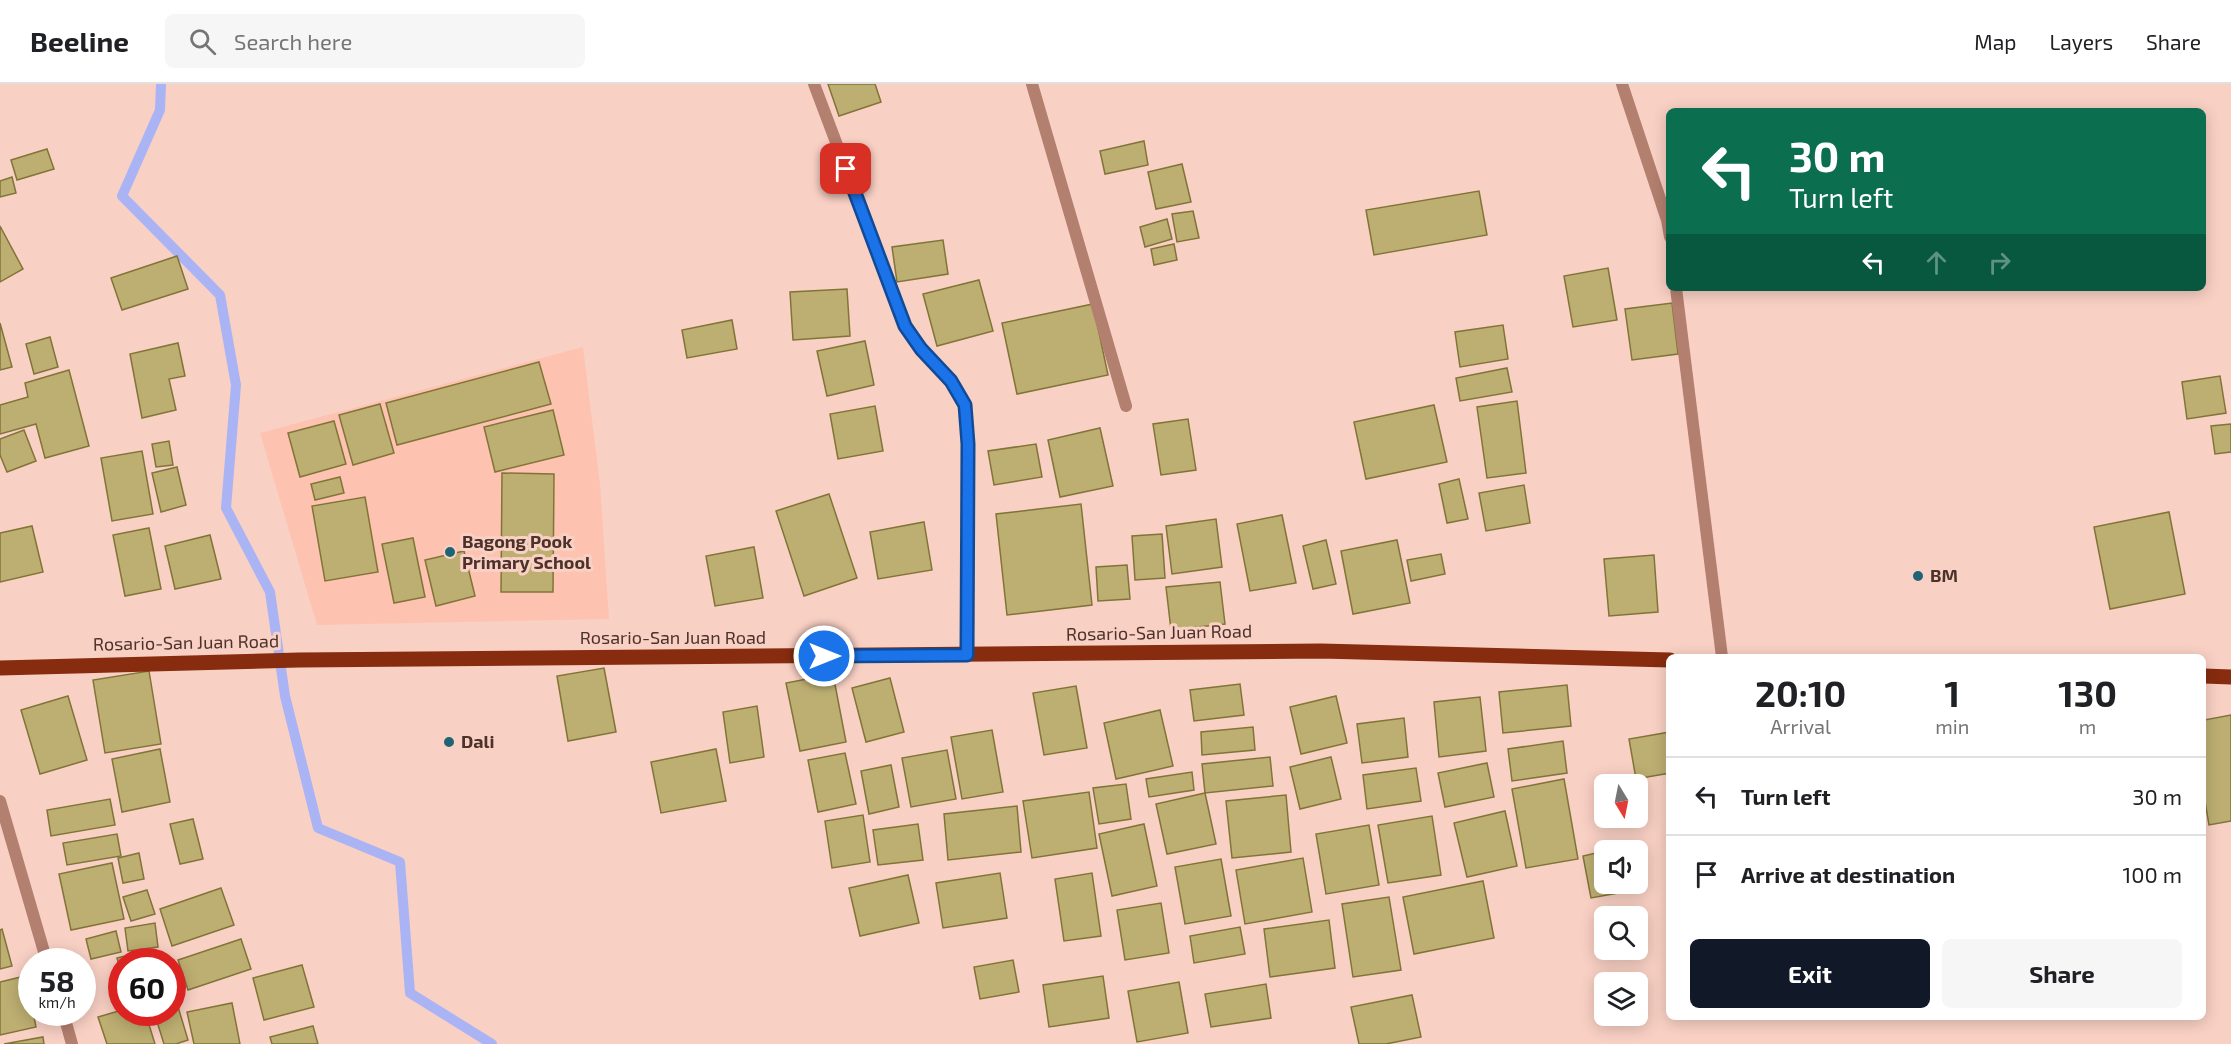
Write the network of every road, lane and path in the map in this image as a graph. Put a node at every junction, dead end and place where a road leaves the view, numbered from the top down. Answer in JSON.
{"nodes":[{"id":1,"x":814,"y":84,"type":"edge"},
{"id":2,"x":1032,"y":84,"type":"edge"},
{"id":3,"x":1622,"y":84,"type":"edge"},
{"id":4,"x":1666,"y":217,"type":"edge"},
{"id":5,"x":1676,"y":291,"type":"edge"},
{"id":6,"x":1126,"y":406,"type":"dead end"},
{"id":7,"x":1722,"y":654,"type":"edge"},
{"id":8,"x":967,"y":655,"type":"junction"},
{"id":9,"x":1666,"y":660,"type":"edge"},
{"id":10,"x":0,"y":668,"type":"edge"},
{"id":11,"x":2206,"y":676,"type":"edge"},
{"id":12,"x":2231,"y":677,"type":"edge"},
{"id":13,"x":0,"y":801,"type":"edge"},
{"id":14,"x":43,"y":948,"type":"edge"},
{"id":15,"x":67,"y":1026,"type":"edge"},
{"id":16,"x":72,"y":1044,"type":"edge"}],
"edges":[{"from":1,"to":8,"type":"street"},
{"from":2,"to":6,"type":"street"},
{"from":3,"to":4,"type":"street"},
{"from":5,"to":7,"type":"street"},
{"from":8,"to":9,"type":"main road","name":"Rosario-San Juan Road"},
{"from":8,"to":10,"type":"main road","name":"Rosario-San Juan Road"},
{"from":11,"to":12,"type":"main road"},
{"from":13,"to":14,"type":"street"},
{"from":15,"to":16,"type":"street"}]}
